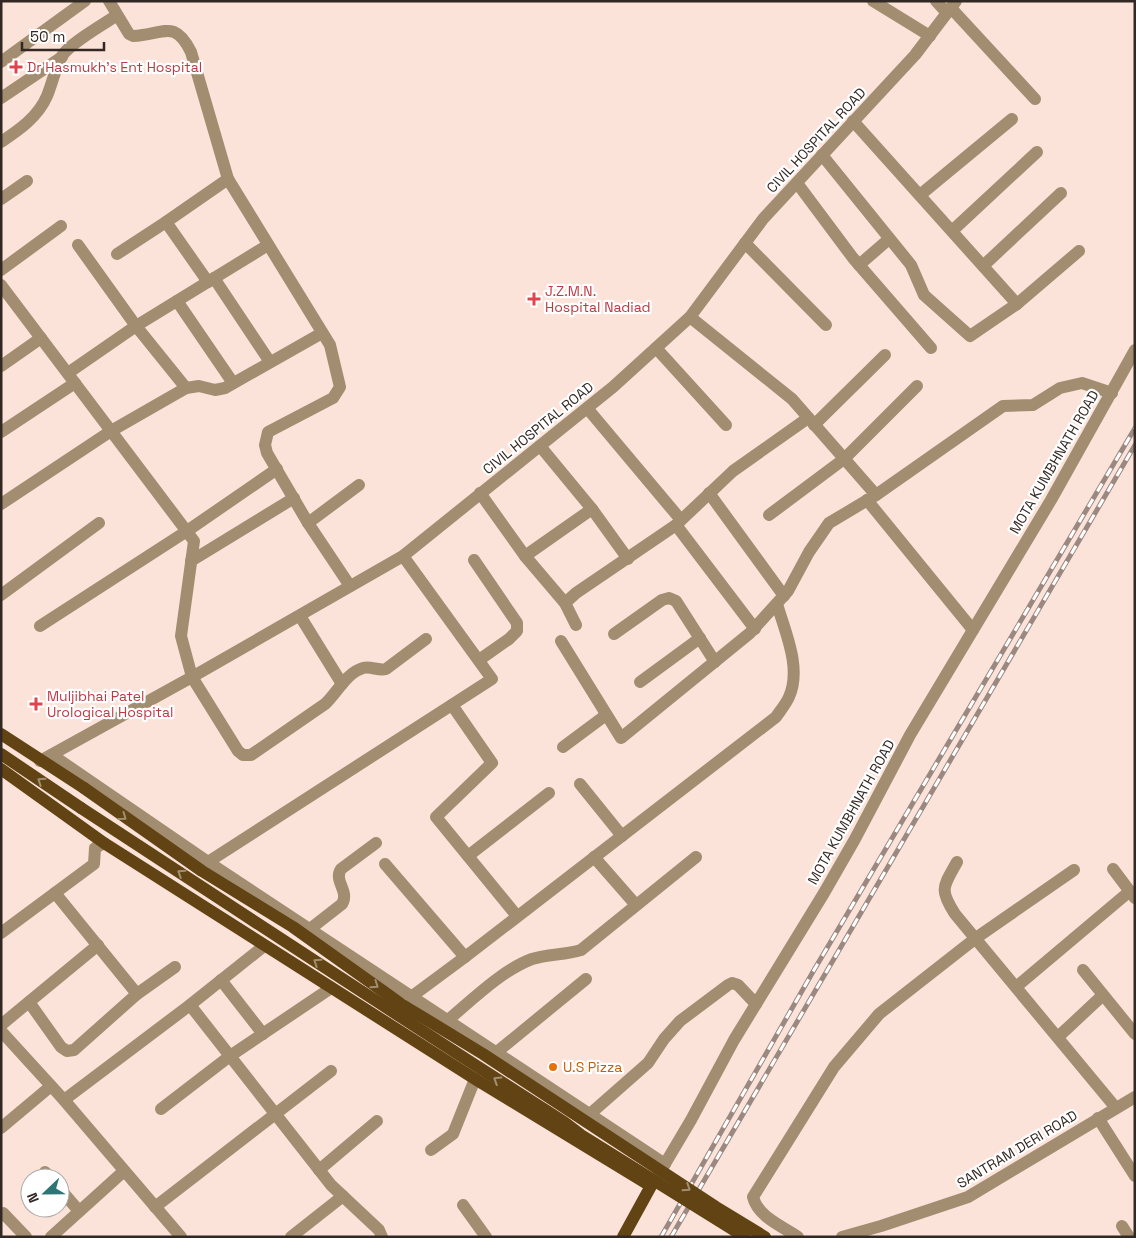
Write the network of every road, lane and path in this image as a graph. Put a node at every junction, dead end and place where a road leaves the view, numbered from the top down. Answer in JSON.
{"nodes":[{"id":1,"x":85,"y":1,"type":"edge"},
{"id":2,"x":109,"y":1,"type":"edge"},
{"id":3,"x":873,"y":1,"type":"edge"},
{"id":4,"x":936,"y":1,"type":"edge"},
{"id":5,"x":951,"y":7,"type":"edge"},
{"id":6,"x":118,"y":15,"type":"junction"},
{"id":7,"x":930,"y":36,"type":"junction"},
{"id":8,"x":62,"y":56,"type":"junction"},
{"id":9,"x":1,"y":62,"type":"edge"},
{"id":10,"x":1,"y":98,"type":"edge"},
{"id":11,"x":1035,"y":99,"type":"dead end"},
{"id":12,"x":1012,"y":119,"type":"dead end"},
{"id":13,"x":853,"y":121,"type":"junction"},
{"id":14,"x":1,"y":142,"type":"edge"},
{"id":15,"x":1037,"y":152,"type":"dead end"},
{"id":16,"x":822,"y":155,"type":"junction"},
{"id":17,"x":228,"y":179,"type":"junction"},
{"id":18,"x":26,"y":181,"type":"dead end"},
{"id":19,"x":797,"y":183,"type":"junction"},
{"id":20,"x":1061,"y":193,"type":"dead end"},
{"id":21,"x":920,"y":195,"type":"junction"},
{"id":22,"x":1,"y":199,"type":"edge"},
{"id":23,"x":166,"y":222,"type":"junction"},
{"id":24,"x":61,"y":226,"type":"dead end"},
{"id":25,"x":952,"y":232,"type":"junction"},
{"id":26,"x":889,"y":239,"type":"junction"},
{"id":27,"x":745,"y":243,"type":"junction"},
{"id":28,"x":78,"y":245,"type":"dead end"},
{"id":29,"x":268,"y":245,"type":"junction"},
{"id":30,"x":1079,"y":251,"type":"dead end"},
{"id":31,"x":117,"y":254,"type":"dead end"},
{"id":32,"x":859,"y":265,"type":"junction"},
{"id":33,"x":983,"y":266,"type":"junction"},
{"id":34,"x":1,"y":270,"type":"edge"},
{"id":35,"x":211,"y":280,"type":"junction"},
{"id":36,"x":1,"y":285,"type":"edge"},
{"id":37,"x":177,"y":301,"type":"junction"},
{"id":38,"x":1017,"y":304,"type":"junction"},
{"id":39,"x":690,"y":317,"type":"junction"},
{"id":40,"x":826,"y":325,"type":"dead end"},
{"id":41,"x":136,"y":326,"type":"junction"},
{"id":42,"x":322,"y":333,"type":"junction"},
{"id":43,"x":41,"y":338,"type":"junction"},
{"id":44,"x":656,"y":348,"type":"junction"},
{"id":45,"x":931,"y":348,"type":"dead end"},
{"id":46,"x":1135,"y":350,"type":"edge"},
{"id":47,"x":885,"y":355,"type":"dead end"},
{"id":48,"x":270,"y":362,"type":"junction"},
{"id":49,"x":1,"y":366,"type":"edge"},
{"id":50,"x":68,"y":373,"type":"junction"},
{"id":51,"x":76,"y":383,"type":"junction"},
{"id":52,"x":233,"y":383,"type":"junction"},
{"id":53,"x":917,"y":386,"type":"dead end"},
{"id":54,"x":186,"y":388,"type":"junction"},
{"id":55,"x":1112,"y":393,"type":"junction"},
{"id":56,"x":587,"y":408,"type":"junction"},
{"id":57,"x":811,"y":422,"type":"junction"},
{"id":58,"x":726,"y":425,"type":"dead end"},
{"id":59,"x":111,"y":431,"type":"junction"},
{"id":60,"x":1,"y":432,"type":"edge"},
{"id":61,"x":540,"y":446,"type":"junction"},
{"id":62,"x":844,"y":459,"type":"junction"},
{"id":63,"x":277,"y":469,"type":"junction"},
{"id":64,"x":359,"y":485,"type":"dead end"},
{"id":65,"x":480,"y":493,"type":"junction"},
{"id":66,"x":709,"y":493,"type":"junction"},
{"id":67,"x":294,"y":498,"type":"junction"},
{"id":68,"x":871,"y":498,"type":"junction"},
{"id":69,"x":1,"y":504,"type":"edge"},
{"id":70,"x":592,"y":509,"type":"junction"},
{"id":71,"x":769,"y":516,"type":"dead end"},
{"id":72,"x":679,"y":522,"type":"junction"},
{"id":73,"x":99,"y":523,"type":"dead end"},
{"id":74,"x":308,"y":523,"type":"junction"},
{"id":75,"x":187,"y":531,"type":"junction"},
{"id":76,"x":403,"y":556,"type":"junction"},
{"id":77,"x":525,"y":556,"type":"junction"},
{"id":78,"x":628,"y":559,"type":"junction"},
{"id":79,"x":474,"y":560,"type":"dead end"},
{"id":80,"x":191,"y":561,"type":"junction"},
{"id":81,"x":350,"y":586,"type":"junction"},
{"id":82,"x":1,"y":595,"type":"edge"},
{"id":83,"x":781,"y":600,"type":"junction"},
{"id":84,"x":565,"y":603,"type":"junction"},
{"id":85,"x":300,"y":616,"type":"junction"},
{"id":86,"x":576,"y":625,"type":"dead end"},
{"id":87,"x":40,"y":626,"type":"dead end"},
{"id":88,"x":754,"y":629,"type":"junction"},
{"id":89,"x":973,"y":630,"type":"junction"},
{"id":90,"x":614,"y":634,"type":"dead end"},
{"id":91,"x":700,"y":638,"type":"junction"},
{"id":92,"x":426,"y":639,"type":"dead end"},
{"id":93,"x":561,"y":641,"type":"dead end"},
{"id":94,"x":479,"y":660,"type":"junction"},
{"id":95,"x":715,"y":662,"type":"junction"},
{"id":96,"x":192,"y":677,"type":"junction"},
{"id":97,"x":640,"y":682,"type":"dead end"},
{"id":98,"x":342,"y":684,"type":"junction"},
{"id":99,"x":452,"y":704,"type":"junction"},
{"id":100,"x":606,"y":715,"type":"junction"},
{"id":101,"x":3,"y":740,"type":"edge"},
{"id":102,"x":563,"y":747,"type":"dead end"},
{"id":103,"x":1,"y":754,"type":"edge"},
{"id":104,"x":52,"y":755,"type":"junction"},
{"id":105,"x":40,"y":761,"type":"junction"},
{"id":106,"x":1,"y":769,"type":"edge"},
{"id":107,"x":580,"y":784,"type":"dead end"},
{"id":108,"x":549,"y":792,"type":"dead end"},
{"id":109,"x":622,"y":836,"type":"junction"},
{"id":110,"x":104,"y":843,"type":"junction"},
{"id":111,"x":376,"y":844,"type":"dead end"},
{"id":112,"x":468,"y":856,"type":"junction"},
{"id":113,"x":594,"y":857,"type":"junction"},
{"id":114,"x":696,"y":857,"type":"dead end"},
{"id":115,"x":208,"y":862,"type":"junction"},
{"id":116,"x":957,"y":862,"type":"dead end"},
{"id":117,"x":385,"y":864,"type":"dead end"},
{"id":118,"x":1113,"y":868,"type":"dead end"},
{"id":119,"x":1074,"y":870,"type":"dead end"},
{"id":120,"x":55,"y":892,"type":"junction"},
{"id":121,"x":1132,"y":895,"type":"edge"},
{"id":122,"x":636,"y":905,"type":"junction"},
{"id":123,"x":517,"y":916,"type":"junction"},
{"id":124,"x":310,"y":929,"type":"junction"},
{"id":125,"x":1,"y":933,"type":"edge"},
{"id":126,"x":976,"y":938,"type":"junction"},
{"id":127,"x":98,"y":946,"type":"junction"},
{"id":128,"x":264,"y":946,"type":"junction"},
{"id":129,"x":465,"y":957,"type":"junction"},
{"id":130,"x":175,"y":967,"type":"dead end"},
{"id":131,"x":1082,"y":970,"type":"dead end"},
{"id":132,"x":586,"y":979,"type":"dead end"},
{"id":133,"x":221,"y":980,"type":"junction"},
{"id":134,"x":1016,"y":986,"type":"junction"},
{"id":135,"x":331,"y":988,"type":"junction"},
{"id":136,"x":137,"y":994,"type":"junction"},
{"id":137,"x":1103,"y":995,"type":"junction"},
{"id":138,"x":411,"y":997,"type":"junction"},
{"id":139,"x":29,"y":1002,"type":"junction"},
{"id":140,"x":756,"y":1004,"type":"junction"},
{"id":141,"x":190,"y":1005,"type":"junction"},
{"id":142,"x":448,"y":1020,"type":"junction"},
{"id":143,"x":1,"y":1025,"type":"edge"},
{"id":144,"x":1,"y":1031,"type":"edge"},
{"id":145,"x":263,"y":1034,"type":"junction"},
{"id":146,"x":1135,"y":1034,"type":"edge"},
{"id":147,"x":1058,"y":1037,"type":"junction"},
{"id":148,"x":497,"y":1052,"type":"junction"},
{"id":149,"x":230,"y":1056,"type":"junction"},
{"id":150,"x":331,"y":1071,"type":"dead end"},
{"id":151,"x":475,"y":1079,"type":"junction"},
{"id":152,"x":51,"y":1086,"type":"junction"},
{"id":153,"x":1135,"y":1097,"type":"edge"},
{"id":154,"x":64,"y":1100,"type":"junction"},
{"id":155,"x":1116,"y":1108,"type":"junction"},
{"id":156,"x":162,"y":1109,"type":"dead end"},
{"id":157,"x":276,"y":1114,"type":"junction"},
{"id":158,"x":590,"y":1114,"type":"junction"},
{"id":159,"x":1098,"y":1118,"type":"junction"},
{"id":160,"x":377,"y":1121,"type":"dead end"},
{"id":161,"x":1,"y":1128,"type":"edge"},
{"id":162,"x":431,"y":1150,"type":"dead end"},
{"id":163,"x":665,"y":1164,"type":"junction"},
{"id":164,"x":319,"y":1170,"type":"junction"},
{"id":165,"x":124,"y":1171,"type":"junction"},
{"id":166,"x":1135,"y":1176,"type":"edge"},
{"id":167,"x":652,"y":1186,"type":"junction"},
{"id":168,"x":343,"y":1196,"type":"junction"},
{"id":169,"x":70,"y":1201,"type":"edge"},
{"id":170,"x":463,"y":1204,"type":"dead end"},
{"id":171,"x":155,"y":1207,"type":"junction"},
{"id":172,"x":79,"y":1212,"type":"junction"},
{"id":173,"x":3,"y":1213,"type":"dead end"},
{"id":174,"x":881,"y":1226,"type":"junction"},
{"id":175,"x":1122,"y":1226,"type":"dead end"},
{"id":176,"x":58,"y":1234,"type":"edge"},
{"id":177,"x":26,"y":1237,"type":"edge"},
{"id":178,"x":181,"y":1237,"type":"edge"},
{"id":179,"x":291,"y":1237,"type":"edge"},
{"id":180,"x":382,"y":1237,"type":"edge"},
{"id":181,"x":486,"y":1237,"type":"edge"},
{"id":182,"x":623,"y":1237,"type":"edge"},
{"id":183,"x":745,"y":1237,"type":"edge"},
{"id":184,"x":766,"y":1237,"type":"edge"},
{"id":185,"x":798,"y":1237,"type":"edge"},
{"id":186,"x":842,"y":1237,"type":"edge"},
{"id":187,"x":866,"y":1237,"type":"edge"},
{"id":188,"x":1129,"y":1237,"type":"edge"}],
"edges":[{"from":1,"to":9,"type":"street"},
{"from":2,"to":6,"type":"street"},
{"from":3,"to":7,"type":"street"},
{"from":4,"to":5,"type":"street"},
{"from":5,"to":7,"type":"street","name":"CIVIL HOSPITAL ROAD"},
{"from":5,"to":11,"type":"street"},
{"from":6,"to":8,"type":"street"},
{"from":6,"to":17,"type":"street"},
{"from":7,"to":13,"type":"street","name":"CIVIL HOSPITAL ROAD"},
{"from":8,"to":10,"type":"street"},
{"from":8,"to":14,"type":"street"},
{"from":12,"to":21,"type":"street"},
{"from":13,"to":16,"type":"street","name":"CIVIL HOSPITAL ROAD"},
{"from":13,"to":21,"type":"street"},
{"from":15,"to":25,"type":"street"},
{"from":16,"to":19,"type":"street","name":"CIVIL HOSPITAL ROAD"},
{"from":16,"to":26,"type":"street"},
{"from":17,"to":23,"type":"street"},
{"from":17,"to":29,"type":"street"},
{"from":18,"to":22,"type":"street"},
{"from":19,"to":27,"type":"street","name":"CIVIL HOSPITAL ROAD"},
{"from":19,"to":32,"type":"street"},
{"from":20,"to":33,"type":"street"},
{"from":21,"to":25,"type":"street"},
{"from":23,"to":31,"type":"street"},
{"from":23,"to":35,"type":"street"},
{"from":24,"to":34,"type":"street"},
{"from":25,"to":33,"type":"street"},
{"from":26,"to":32,"type":"street"},
{"from":26,"to":38,"type":"street"},
{"from":27,"to":39,"type":"street","name":"CIVIL HOSPITAL ROAD"},
{"from":27,"to":40,"type":"street"},
{"from":28,"to":41,"type":"street"},
{"from":29,"to":35,"type":"street"},
{"from":29,"to":42,"type":"street"},
{"from":30,"to":38,"type":"street"},
{"from":32,"to":45,"type":"street"},
{"from":33,"to":38,"type":"street"},
{"from":35,"to":37,"type":"street"},
{"from":35,"to":48,"type":"street"},
{"from":36,"to":43,"type":"street"},
{"from":37,"to":41,"type":"street"},
{"from":37,"to":52,"type":"street"},
{"from":39,"to":44,"type":"street","name":"CIVIL HOSPITAL ROAD"},
{"from":39,"to":57,"type":"street"},
{"from":41,"to":50,"type":"street"},
{"from":41,"to":54,"type":"street"},
{"from":42,"to":48,"type":"street"},
{"from":42,"to":63,"type":"street"},
{"from":43,"to":49,"type":"street"},
{"from":43,"to":50,"type":"street"},
{"from":44,"to":56,"type":"street","name":"CIVIL HOSPITAL ROAD"},
{"from":44,"to":58,"type":"street"},
{"from":46,"to":55,"type":"street"},
{"from":47,"to":57,"type":"street"},
{"from":48,"to":52,"type":"street"},
{"from":50,"to":51,"type":"street"},
{"from":51,"to":59,"type":"street"},
{"from":51,"to":60,"type":"street"},
{"from":52,"to":54,"type":"street"},
{"from":53,"to":62,"type":"street"},
{"from":54,"to":59,"type":"street"},
{"from":55,"to":68,"type":"street","name":"MOTA KUMBHNATH ROAD"},
{"from":55,"to":89,"type":"street","name":"MOTA KUMBHNATH ROAD"},
{"from":56,"to":61,"type":"street","name":"CIVIL HOSPITAL ROAD"},
{"from":56,"to":72,"type":"street"},
{"from":57,"to":62,"type":"street"},
{"from":57,"to":66,"type":"street"},
{"from":59,"to":69,"type":"street"},
{"from":59,"to":75,"type":"street"},
{"from":61,"to":65,"type":"street","name":"CIVIL HOSPITAL ROAD"},
{"from":61,"to":70,"type":"street"},
{"from":62,"to":68,"type":"street"},
{"from":62,"to":71,"type":"street"},
{"from":63,"to":67,"type":"street"},
{"from":63,"to":75,"type":"street"},
{"from":64,"to":74,"type":"street"},
{"from":65,"to":76,"type":"street","name":"CIVIL HOSPITAL ROAD"},
{"from":65,"to":77,"type":"street"},
{"from":66,"to":72,"type":"street"},
{"from":66,"to":83,"type":"street"},
{"from":67,"to":74,"type":"street"},
{"from":67,"to":80,"type":"street"},
{"from":68,"to":83,"type":"street","name":"MOTA KUMBHNATH ROAD"},
{"from":68,"to":89,"type":"street"},
{"from":70,"to":77,"type":"street"},
{"from":70,"to":78,"type":"street"},
{"from":72,"to":78,"type":"street"},
{"from":72,"to":88,"type":"street"},
{"from":73,"to":82,"type":"street"},
{"from":74,"to":81,"type":"street"},
{"from":75,"to":80,"type":"street"},
{"from":75,"to":87,"type":"street"},
{"from":76,"to":81,"type":"street","name":"CIVIL HOSPITAL ROAD"},
{"from":76,"to":94,"type":"street"},
{"from":77,"to":84,"type":"street"},
{"from":78,"to":84,"type":"street"},
{"from":79,"to":94,"type":"street"},
{"from":80,"to":96,"type":"street"},
{"from":81,"to":85,"type":"street","name":"CIVIL HOSPITAL ROAD"},
{"from":83,"to":88,"type":"street","name":"MOTA KUMBHNATH ROAD"},
{"from":83,"to":109,"type":"street"},
{"from":84,"to":86,"type":"street"},
{"from":85,"to":96,"type":"street","name":"CIVIL HOSPITAL ROAD"},
{"from":85,"to":98,"type":"street"},
{"from":88,"to":95,"type":"street","name":"MOTA KUMBHNATH ROAD"},
{"from":89,"to":140,"type":"street","name":"MOTA KUMBHNATH ROAD"},
{"from":90,"to":91,"type":"street"},
{"from":91,"to":95,"type":"street"},
{"from":91,"to":97,"type":"street"},
{"from":92,"to":98,"type":"street"},
{"from":93,"to":100,"type":"street","name":"MOTA KUMBHNATH ROAD"},
{"from":94,"to":99,"type":"street"},
{"from":95,"to":100,"type":"street","name":"MOTA KUMBHNATH ROAD"},
{"from":96,"to":98,"type":"street"},
{"from":96,"to":104,"type":"street","name":"CIVIL HOSPITAL ROAD"},
{"from":99,"to":112,"type":"street"},
{"from":99,"to":115,"type":"street"},
{"from":100,"to":102,"type":"street"},
{"from":101,"to":105,"type":"main road"},
{"from":183,"to":103,"type":"main road","one_way":true,"bridge":true},
{"from":104,"to":105,"type":"street","name":"CIVIL HOSPITAL ROAD"},
{"from":104,"to":115,"type":"street"},
{"from":105,"to":184,"type":"main road","one_way":true,"bridge":true},
{"from":106,"to":110,"type":"main road"},
{"from":107,"to":109,"type":"street"},
{"from":108,"to":112,"type":"street"},
{"from":109,"to":113,"type":"street"},
{"from":110,"to":120,"type":"street"},
{"from":110,"to":128,"type":"main road"},
{"from":111,"to":124,"type":"street"},
{"from":112,"to":123,"type":"street"},
{"from":113,"to":122,"type":"street"},
{"from":113,"to":123,"type":"street"},
{"from":114,"to":122,"type":"street"},
{"from":115,"to":124,"type":"street"},
{"from":116,"to":126,"type":"street"},
{"from":117,"to":129,"type":"street"},
{"from":118,"to":121,"type":"street"},
{"from":119,"to":126,"type":"street"},
{"from":120,"to":125,"type":"street"},
{"from":120,"to":127,"type":"street"},
{"from":121,"to":134,"type":"street"},
{"from":122,"to":142,"type":"street"},
{"from":123,"to":129,"type":"street"},
{"from":124,"to":138,"type":"street"},
{"from":126,"to":134,"type":"street"},
{"from":126,"to":185,"type":"street"},
{"from":127,"to":136,"type":"street"},
{"from":127,"to":139,"type":"street"},
{"from":128,"to":133,"type":"street"},
{"from":128,"to":135,"type":"main road"},
{"from":129,"to":138,"type":"street"},
{"from":130,"to":136,"type":"street"},
{"from":131,"to":137,"type":"street"},
{"from":132,"to":148,"type":"street"},
{"from":133,"to":141,"type":"street"},
{"from":133,"to":145,"type":"street"},
{"from":134,"to":147,"type":"street"},
{"from":135,"to":145,"type":"street"},
{"from":135,"to":151,"type":"main road"},
{"from":136,"to":139,"type":"street"},
{"from":137,"to":146,"type":"street"},
{"from":137,"to":147,"type":"street"},
{"from":138,"to":142,"type":"street"},
{"from":139,"to":143,"type":"street"},
{"from":140,"to":158,"type":"street"},
{"from":140,"to":163,"type":"street","name":"MOTA KUMBHNATH ROAD"},
{"from":141,"to":149,"type":"street"},
{"from":141,"to":154,"type":"street"},
{"from":142,"to":148,"type":"street"},
{"from":144,"to":152,"type":"street"},
{"from":145,"to":149,"type":"street"},
{"from":147,"to":155,"type":"street"},
{"from":148,"to":158,"type":"street"},
{"from":149,"to":156,"type":"street"},
{"from":149,"to":157,"type":"street"},
{"from":150,"to":157,"type":"street"},
{"from":151,"to":162,"type":"street"},
{"from":151,"to":167,"type":"main road"},
{"from":152,"to":154,"type":"street"},
{"from":152,"to":161,"type":"street"},
{"from":153,"to":155,"type":"street","name":"SANTRAM DERI ROAD"},
{"from":154,"to":165,"type":"street"},
{"from":155,"to":159,"type":"street","name":"SANTRAM DERI ROAD"},
{"from":157,"to":164,"type":"street"},
{"from":157,"to":171,"type":"street"},
{"from":158,"to":163,"type":"street"},
{"from":159,"to":166,"type":"street"},
{"from":159,"to":174,"type":"street","name":"SANTRAM DERI ROAD"},
{"from":160,"to":164,"type":"street"},
{"from":163,"to":167,"type":"street","name":"MOTA KUMBHNATH ROAD"},
{"from":164,"to":168,"type":"street"},
{"from":165,"to":171,"type":"street"},
{"from":165,"to":172,"type":"street"},
{"from":167,"to":182,"type":"main road"},
{"from":168,"to":179,"type":"street"},
{"from":168,"to":180,"type":"street"},
{"from":169,"to":172,"type":"street"},
{"from":170,"to":181,"type":"street"},
{"from":171,"to":178,"type":"street"},
{"from":172,"to":176,"type":"street"},
{"from":173,"to":177,"type":"street"},
{"from":174,"to":186,"type":"street","name":"SANTRAM DERI ROAD"},
{"from":174,"to":187,"type":"street","name":"SANTRAM DERI ROAD"},
{"from":175,"to":188,"type":"street"}]}
